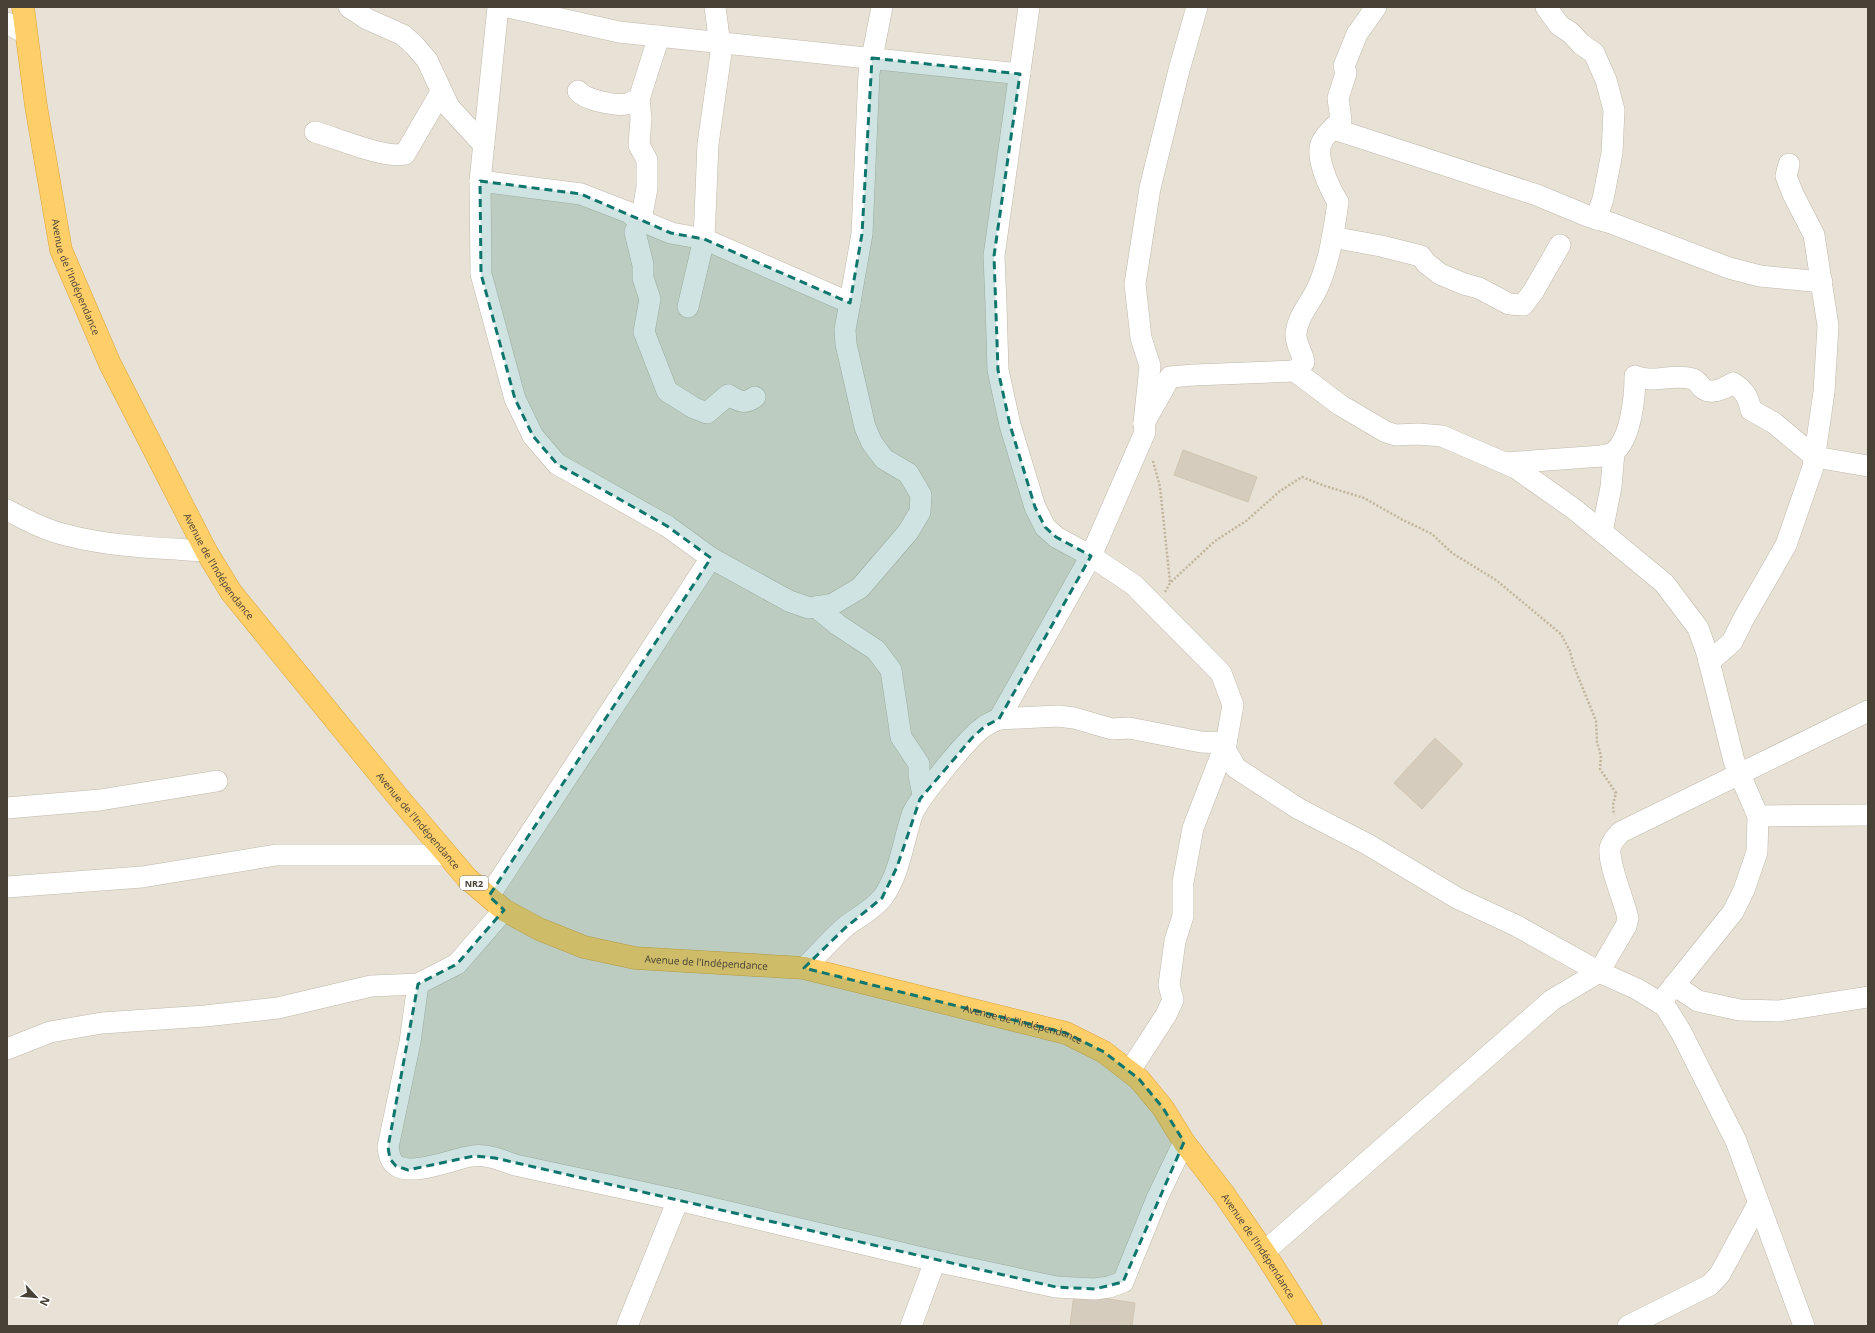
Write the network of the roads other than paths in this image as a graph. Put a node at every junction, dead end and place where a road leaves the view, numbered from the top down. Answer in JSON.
{"nodes":[{"id":1,"x":23,"y":7,"type":"edge"},
{"id":2,"x":349,"y":7,"type":"edge"},
{"id":3,"x":498,"y":7,"type":"edge"},
{"id":4,"x":508,"y":7,"type":"edge"},
{"id":5,"x":715,"y":7,"type":"edge"},
{"id":6,"x":882,"y":7,"type":"edge"},
{"id":7,"x":1029,"y":7,"type":"edge"},
{"id":8,"x":1197,"y":7,"type":"edge"},
{"id":9,"x":1376,"y":7,"type":"edge"},
{"id":10,"x":1546,"y":7,"type":"edge"},
{"id":11,"x":16,"y":28,"type":"edge"},
{"id":12,"x":659,"y":36,"type":"junction"},
{"id":13,"x":720,"y":42,"type":"junction"},
{"id":14,"x":872,"y":58,"type":"junction"},
{"id":15,"x":1020,"y":74,"type":"junction"},
{"id":16,"x":441,"y":92,"type":"junction"},
{"id":17,"x":578,"y":92,"type":"dead end"},
{"id":18,"x":639,"y":99,"type":"junction"},
{"id":19,"x":1334,"y":129,"type":"junction"},
{"id":20,"x":315,"y":132,"type":"dead end"},
{"id":21,"x":484,"y":145,"type":"junction"},
{"id":22,"x":1789,"y":164,"type":"dead end"},
{"id":23,"x":480,"y":181,"type":"junction"},
{"id":24,"x":1596,"y":219,"type":"junction"},
{"id":25,"x":641,"y":220,"type":"junction"},
{"id":26,"x":1332,"y":237,"type":"junction"},
{"id":27,"x":704,"y":239,"type":"junction"},
{"id":28,"x":1560,"y":245,"type":"dead end"},
{"id":29,"x":1822,"y":282,"type":"junction"},
{"id":30,"x":850,"y":303,"type":"junction"},
{"id":31,"x":688,"y":307,"type":"dead end"},
{"id":32,"x":1147,"y":355,"type":"junction"},
{"id":33,"x":1295,"y":371,"type":"junction"},
{"id":34,"x":1175,"y":377,"type":"junction"},
{"id":35,"x":755,"y":398,"type":"dead end"},
{"id":36,"x":1144,"y":422,"type":"junction"},
{"id":37,"x":1614,"y":452,"type":"junction"},
{"id":38,"x":1815,"y":457,"type":"junction"},
{"id":39,"x":1505,"y":463,"type":"junction"},
{"id":40,"x":1868,"y":466,"type":"edge"},
{"id":41,"x":7,"y":510,"type":"edge"},
{"id":42,"x":1602,"y":532,"type":"junction"},
{"id":43,"x":206,"y":551,"type":"junction"},
{"id":44,"x":1091,"y":556,"type":"junction"},
{"id":45,"x":711,"y":558,"type":"junction"},
{"id":46,"x":816,"y":607,"type":"junction"},
{"id":47,"x":1709,"y":662,"type":"junction"},
{"id":48,"x":1868,"y":711,"type":"edge"},
{"id":49,"x":999,"y":719,"type":"junction"},
{"id":50,"x":1226,"y":743,"type":"junction"},
{"id":51,"x":1741,"y":774,"type":"junction"},
{"id":52,"x":217,"y":781,"type":"dead end"},
{"id":53,"x":923,"y":795,"type":"junction"},
{"id":54,"x":7,"y":808,"type":"edge"},
{"id":55,"x":1868,"y":815,"type":"edge"},
{"id":56,"x":1758,"y":816,"type":"junction"},
{"id":57,"x":447,"y":855,"type":"junction"},
{"id":58,"x":7,"y":887,"type":"edge"},
{"id":59,"x":497,"y":903,"type":"junction"},
{"id":60,"x":804,"y":968,"type":"junction"},
{"id":61,"x":1599,"y":972,"type":"junction"},
{"id":62,"x":418,"y":984,"type":"junction"},
{"id":63,"x":1674,"y":985,"type":"junction"},
{"id":64,"x":1868,"y":997,"type":"edge"},
{"id":65,"x":1660,"y":1003,"type":"junction"},
{"id":66,"x":7,"y":1049,"type":"edge"},
{"id":67,"x":1129,"y":1072,"type":"junction"},
{"id":68,"x":1184,"y":1142,"type":"junction"},
{"id":69,"x":678,"y":1200,"type":"junction"},
{"id":70,"x":1758,"y":1204,"type":"junction"},
{"id":71,"x":1264,"y":1252,"type":"junction"},
{"id":72,"x":935,"y":1261,"type":"junction"},
{"id":73,"x":627,"y":1326,"type":"edge"},
{"id":74,"x":911,"y":1326,"type":"edge"},
{"id":75,"x":1311,"y":1326,"type":"edge"},
{"id":76,"x":1628,"y":1326,"type":"edge"},
{"id":77,"x":1804,"y":1326,"type":"edge"}],
"edges":[{"from":1,"to":11,"type":"highway","name":"Avenue de l'Indépendance","number":"NR2"},
{"from":2,"to":16,"type":"street"},
{"from":3,"to":21,"type":"street"},
{"from":4,"to":12,"type":"street"},
{"from":5,"to":13,"type":"street"},
{"from":6,"to":14,"type":"street"},
{"from":7,"to":15,"type":"street"},
{"from":8,"to":32,"type":"street"},
{"from":9,"to":19,"type":"street"},
{"from":10,"to":24,"type":"street"},
{"from":11,"to":43,"type":"highway","name":"Avenue de l'Indépendance","number":"NR2"},
{"from":12,"to":13,"type":"street"},
{"from":12,"to":18,"type":"street"},
{"from":13,"to":14,"type":"street"},
{"from":13,"to":27,"type":"street"},
{"from":14,"to":15,"type":"street"},
{"from":14,"to":30,"type":"street"},
{"from":15,"to":44,"type":"street"},
{"from":16,"to":20,"type":"street"},
{"from":16,"to":21,"type":"street"},
{"from":17,"to":18,"type":"street"},
{"from":18,"to":25,"type":"street"},
{"from":19,"to":24,"type":"street"},
{"from":19,"to":26,"type":"street"},
{"from":21,"to":23,"type":"street"},
{"from":22,"to":29,"type":"street"},
{"from":23,"to":25,"type":"street"},
{"from":23,"to":45,"type":"street"},
{"from":24,"to":29,"type":"street"},
{"from":25,"to":27,"type":"street"},
{"from":25,"to":35,"type":"street"},
{"from":26,"to":28,"type":"street"},
{"from":26,"to":33,"type":"street"},
{"from":27,"to":30,"type":"street"},
{"from":27,"to":31,"type":"street"},
{"from":29,"to":38,"type":"street"},
{"from":30,"to":46,"type":"street"},
{"from":32,"to":34,"type":"street"},
{"from":32,"to":36,"type":"street"},
{"from":33,"to":34,"type":"street"},
{"from":33,"to":39,"type":"street"},
{"from":34,"to":36,"type":"street"},
{"from":36,"to":44,"type":"street"},
{"from":37,"to":38,"type":"street"},
{"from":37,"to":39,"type":"street"},
{"from":37,"to":42,"type":"street"},
{"from":38,"to":40,"type":"street"},
{"from":38,"to":47,"type":"street"},
{"from":39,"to":42,"type":"street"},
{"from":41,"to":43,"type":"street"},
{"from":42,"to":47,"type":"street"},
{"from":43,"to":57,"type":"highway","name":"Avenue de l'Indépendance","number":"NR2"},
{"from":44,"to":49,"type":"street"},
{"from":44,"to":50,"type":"street"},
{"from":45,"to":46,"type":"street"},
{"from":45,"to":59,"type":"street"},
{"from":46,"to":53,"type":"street"},
{"from":47,"to":51,"type":"street"},
{"from":48,"to":51,"type":"street"},
{"from":49,"to":50,"type":"street"},
{"from":49,"to":53,"type":"street"},
{"from":50,"to":61,"type":"street"},
{"from":50,"to":67,"type":"street"},
{"from":51,"to":56,"type":"street"},
{"from":51,"to":61,"type":"street"},
{"from":52,"to":54,"type":"street"},
{"from":53,"to":60,"type":"street"},
{"from":55,"to":56,"type":"street"},
{"from":56,"to":63,"type":"street"},
{"from":57,"to":58,"type":"street"},
{"from":57,"to":59,"type":"highway","name":"Avenue de l'Indépendance","number":"NR2"},
{"from":59,"to":60,"type":"highway","name":"Avenue de l'Indépendance","number":"NR2"},
{"from":59,"to":62,"type":"street"},
{"from":60,"to":67,"type":"highway","name":"Avenue de l'Indépendance","number":"NR2"},
{"from":61,"to":65,"type":"street"},
{"from":61,"to":71,"type":"street"},
{"from":62,"to":66,"type":"street"},
{"from":62,"to":69,"type":"street"},
{"from":63,"to":64,"type":"street"},
{"from":63,"to":65,"type":"street"},
{"from":65,"to":70,"type":"street"},
{"from":67,"to":68,"type":"highway","name":"Avenue de l'Indépendance","number":"NR2"},
{"from":68,"to":71,"type":"highway","name":"Avenue de l'Indépendance","number":"NR2"},
{"from":68,"to":72,"type":"street"},
{"from":69,"to":72,"type":"street"},
{"from":69,"to":73,"type":"street"},
{"from":70,"to":76,"type":"street"},
{"from":70,"to":77,"type":"street"},
{"from":71,"to":75,"type":"highway","name":"Avenue de l'Indépendance","number":"NR2"},
{"from":72,"to":74,"type":"street"}]}
